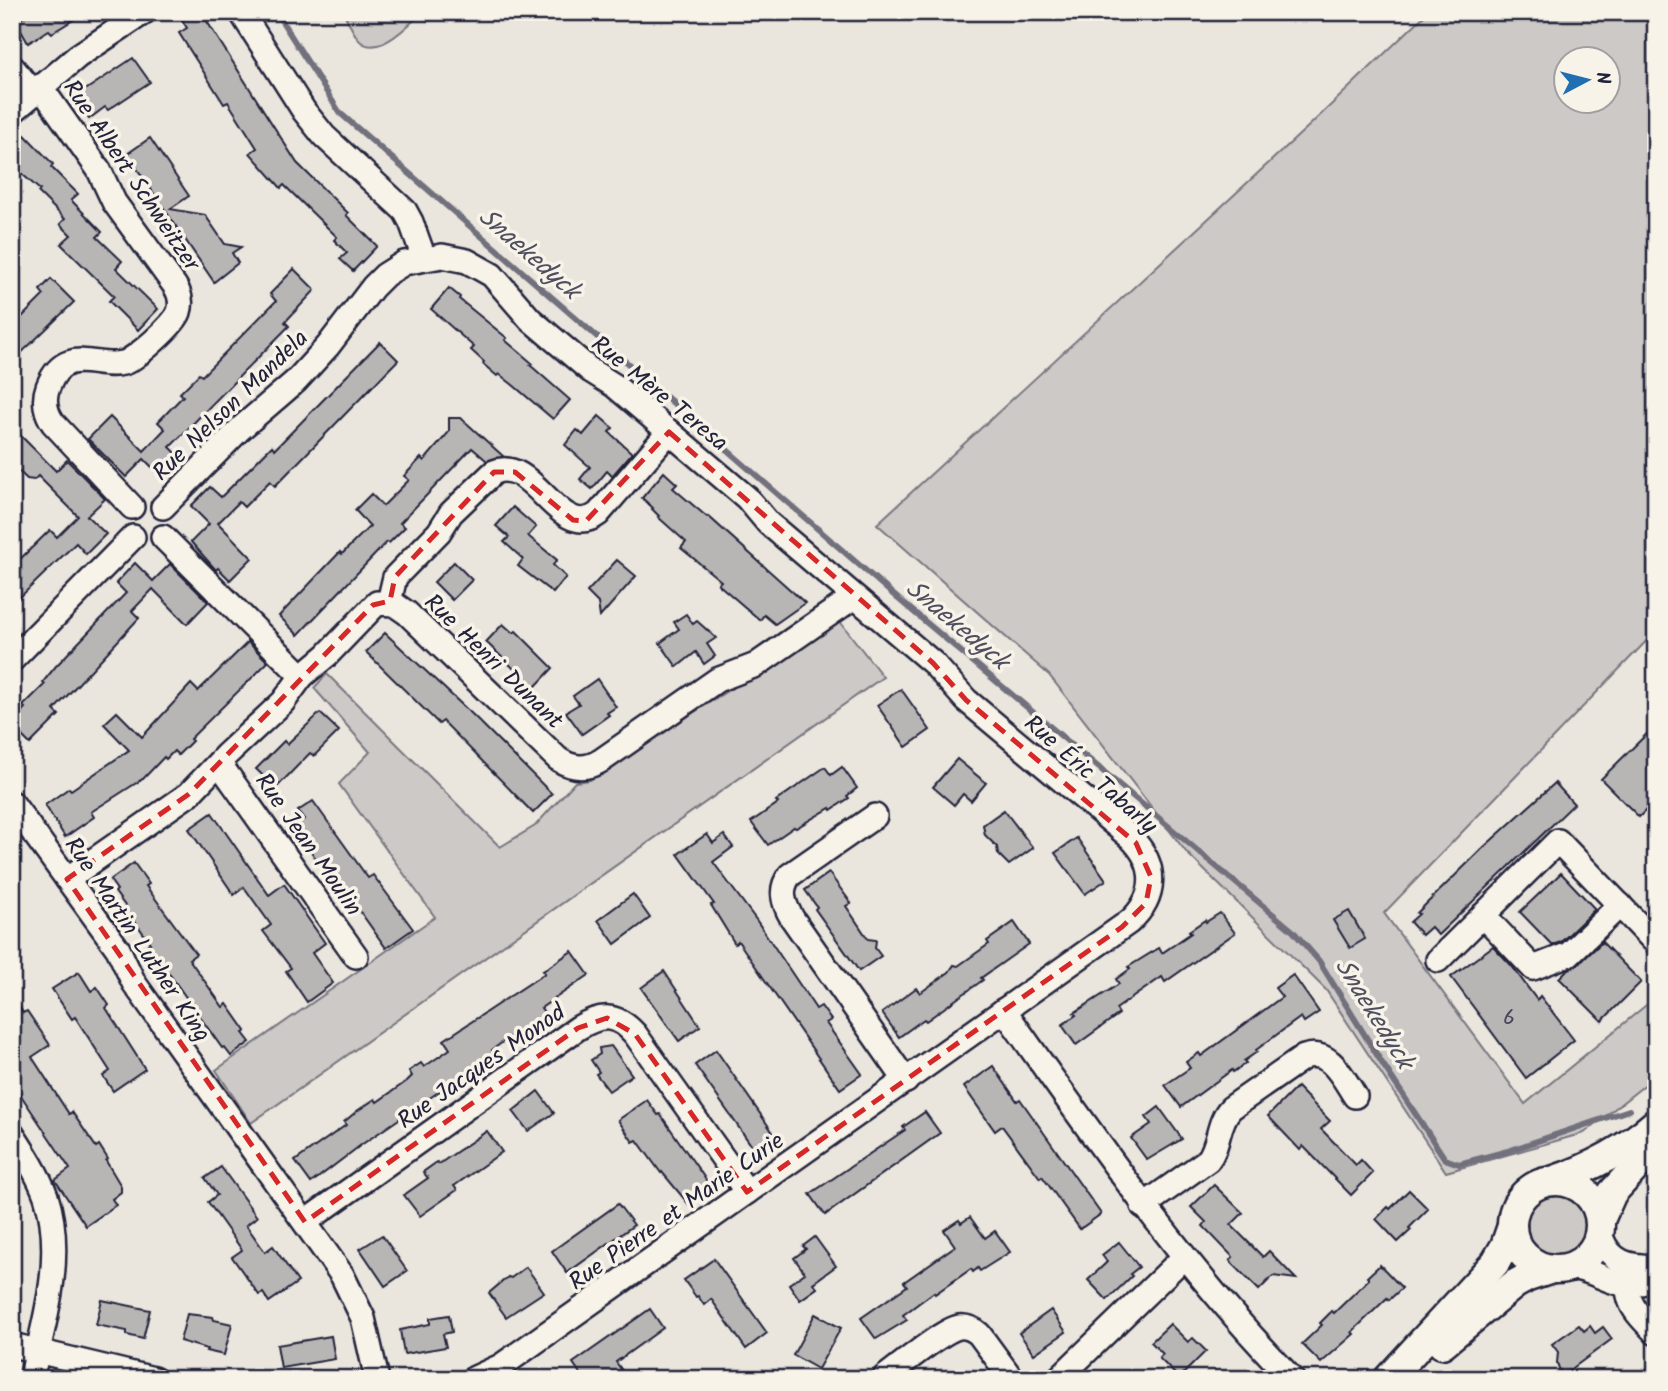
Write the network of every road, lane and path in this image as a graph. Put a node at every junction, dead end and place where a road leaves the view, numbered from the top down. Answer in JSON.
{"nodes":[{"id":1,"x":144,"y":12,"type":"edge"},
{"id":2,"x":241,"y":12,"type":"edge"},
{"id":3,"x":12,"y":67,"type":"edge"},
{"id":4,"x":37,"y":89,"type":"junction"},
{"id":5,"x":12,"y":111,"type":"edge"},
{"id":6,"x":424,"y":258,"type":"junction"},
{"id":7,"x":669,"y":432,"type":"junction"},
{"id":8,"x":132,"y":507,"type":"junction"},
{"id":9,"x":163,"y":507,"type":"junction"},
{"id":10,"x":133,"y":537,"type":"junction"},
{"id":11,"x":163,"y":537,"type":"junction"},
{"id":12,"x":854,"y":597,"type":"junction"},
{"id":13,"x":389,"y":603,"type":"junction"},
{"id":14,"x":897,"y":634,"type":"joint"},
{"id":15,"x":12,"y":660,"type":"edge"},
{"id":16,"x":302,"y":676,"type":"junction"},
{"id":17,"x":219,"y":763,"type":"junction"},
{"id":18,"x":12,"y":803,"type":"edge"},
{"id":19,"x":875,"y":816,"type":"dead end"},
{"id":20,"x":67,"y":879,"type":"junction"},
{"id":21,"x":1620,"y":905,"type":"junction"},
{"id":22,"x":1482,"y":915,"type":"junction"},
{"id":23,"x":1656,"y":943,"type":"edge"},
{"id":24,"x":356,"y":956,"type":"dead end"},
{"id":25,"x":1437,"y":960,"type":"dead end"},
{"id":26,"x":1004,"y":1010,"type":"junction"},
{"id":27,"x":906,"y":1081,"type":"junction"},
{"id":28,"x":1355,"y":1096,"type":"dead end"},
{"id":29,"x":1656,"y":1123,"type":"edge"},
{"id":30,"x":12,"y":1134,"type":"edge"},
{"id":31,"x":1656,"y":1145,"type":"edge"},
{"id":32,"x":1551,"y":1181,"type":"junction"},
{"id":33,"x":747,"y":1192,"type":"junction"},
{"id":34,"x":1143,"y":1206,"type":"junction"},
{"id":35,"x":305,"y":1222,"type":"junction"},
{"id":36,"x":1512,"y":1226,"type":"junction"},
{"id":37,"x":1600,"y":1227,"type":"junction"},
{"id":38,"x":1183,"y":1258,"type":"junction"},
{"id":39,"x":1656,"y":1265,"type":"edge"},
{"id":40,"x":1561,"y":1268,"type":"junction"},
{"id":41,"x":1628,"y":1275,"type":"junction"},
{"id":42,"x":1656,"y":1278,"type":"edge"},
{"id":43,"x":1656,"y":1333,"type":"edge"},
{"id":44,"x":12,"y":1345,"type":"edge"},
{"id":45,"x":38,"y":1352,"type":"junction"},
{"id":46,"x":885,"y":1377,"type":"dead end"},
{"id":47,"x":32,"y":1379,"type":"edge"},
{"id":48,"x":154,"y":1379,"type":"edge"},
{"id":49,"x":377,"y":1379,"type":"edge"},
{"id":50,"x":473,"y":1379,"type":"edge"},
{"id":51,"x":1012,"y":1379,"type":"edge"},
{"id":52,"x":1058,"y":1379,"type":"edge"},
{"id":53,"x":1292,"y":1379,"type":"edge"},
{"id":54,"x":1388,"y":1379,"type":"edge"},
{"id":55,"x":1404,"y":1379,"type":"edge"}],
"edges":[{"from":1,"to":4,"type":"street"},
{"from":2,"to":6,"type":"street"},
{"from":3,"to":4,"type":"street","name":"Rue Albert Schweitzer"},
{"from":4,"to":5,"type":"street"},
{"from":4,"to":8,"type":"street","name":"Rue Albert Schweitzer"},
{"from":6,"to":7,"type":"street","name":"Rue Mère Teresa"},
{"from":6,"to":9,"type":"street","name":"Rue Nelson Mandela"},
{"from":7,"to":12,"type":"street","name":"Rue Mère Teresa"},
{"from":7,"to":13,"type":"street"},
{"from":8,"to":9,"type":"street"},
{"from":8,"to":10,"type":"street"},
{"from":9,"to":11,"type":"street"},
{"from":10,"to":11,"type":"street"},
{"from":10,"to":15,"type":"street"},
{"from":11,"to":16,"type":"street"},
{"from":12,"to":13,"type":"street","name":"Rue Henri Dunant"},
{"from":12,"to":14,"type":"street","name":"Rue Mère Teresa"},
{"from":13,"to":16,"type":"street","name":"Rue Henri Dunant"},
{"from":14,"to":26,"type":"street","name":"Rue Éric Tabarly"},
{"from":16,"to":17,"type":"street","name":"Rue Henri Dunant"},
{"from":17,"to":20,"type":"street","name":"Rue Henri Dunant"},
{"from":17,"to":24,"type":"street","name":"Rue Jean Moulin"},
{"from":18,"to":20,"type":"street","name":"Rue Martin Luther King"},
{"from":19,"to":27,"type":"street"},
{"from":20,"to":35,"type":"street","name":"Rue Martin Luther King"},
{"from":21,"to":22,"type":"street"},
{"from":21,"to":22,"type":"street"},
{"from":21,"to":23,"type":"street"},
{"from":22,"to":25,"type":"street"},
{"from":26,"to":27,"type":"street","name":"Rue Éric Tabarly"},
{"from":26,"to":34,"type":"street"},
{"from":27,"to":33,"type":"street","name":"Rue Pierre et Marie Curie"},
{"from":28,"to":34,"type":"street"},
{"from":29,"to":32,"type":"street"},
{"from":30,"to":45,"type":"street"},
{"from":31,"to":37,"type":"street"},
{"from":32,"to":36,"type":"street"},
{"from":32,"to":37,"type":"street"},
{"from":33,"to":35,"type":"street","name":"Rue Jacques Monod"},
{"from":33,"to":50,"type":"street","name":"Rue Pierre et Marie Curie"},
{"from":34,"to":38,"type":"street"},
{"from":35,"to":49,"type":"street","name":"Rue Martin Luther King"},
{"from":36,"to":40,"type":"street"},
{"from":36,"to":54,"type":"street"},
{"from":37,"to":40,"type":"street"},
{"from":37,"to":41,"type":"street"},
{"from":38,"to":52,"type":"street"},
{"from":38,"to":53,"type":"street"},
{"from":39,"to":41,"type":"street"},
{"from":40,"to":41,"type":"street"},
{"from":40,"to":55,"type":"street"},
{"from":41,"to":42,"type":"street"},
{"from":41,"to":43,"type":"street"},
{"from":44,"to":45,"type":"street"},
{"from":45,"to":47,"type":"street"},
{"from":45,"to":48,"type":"street"},
{"from":46,"to":51,"type":"street"}]}
